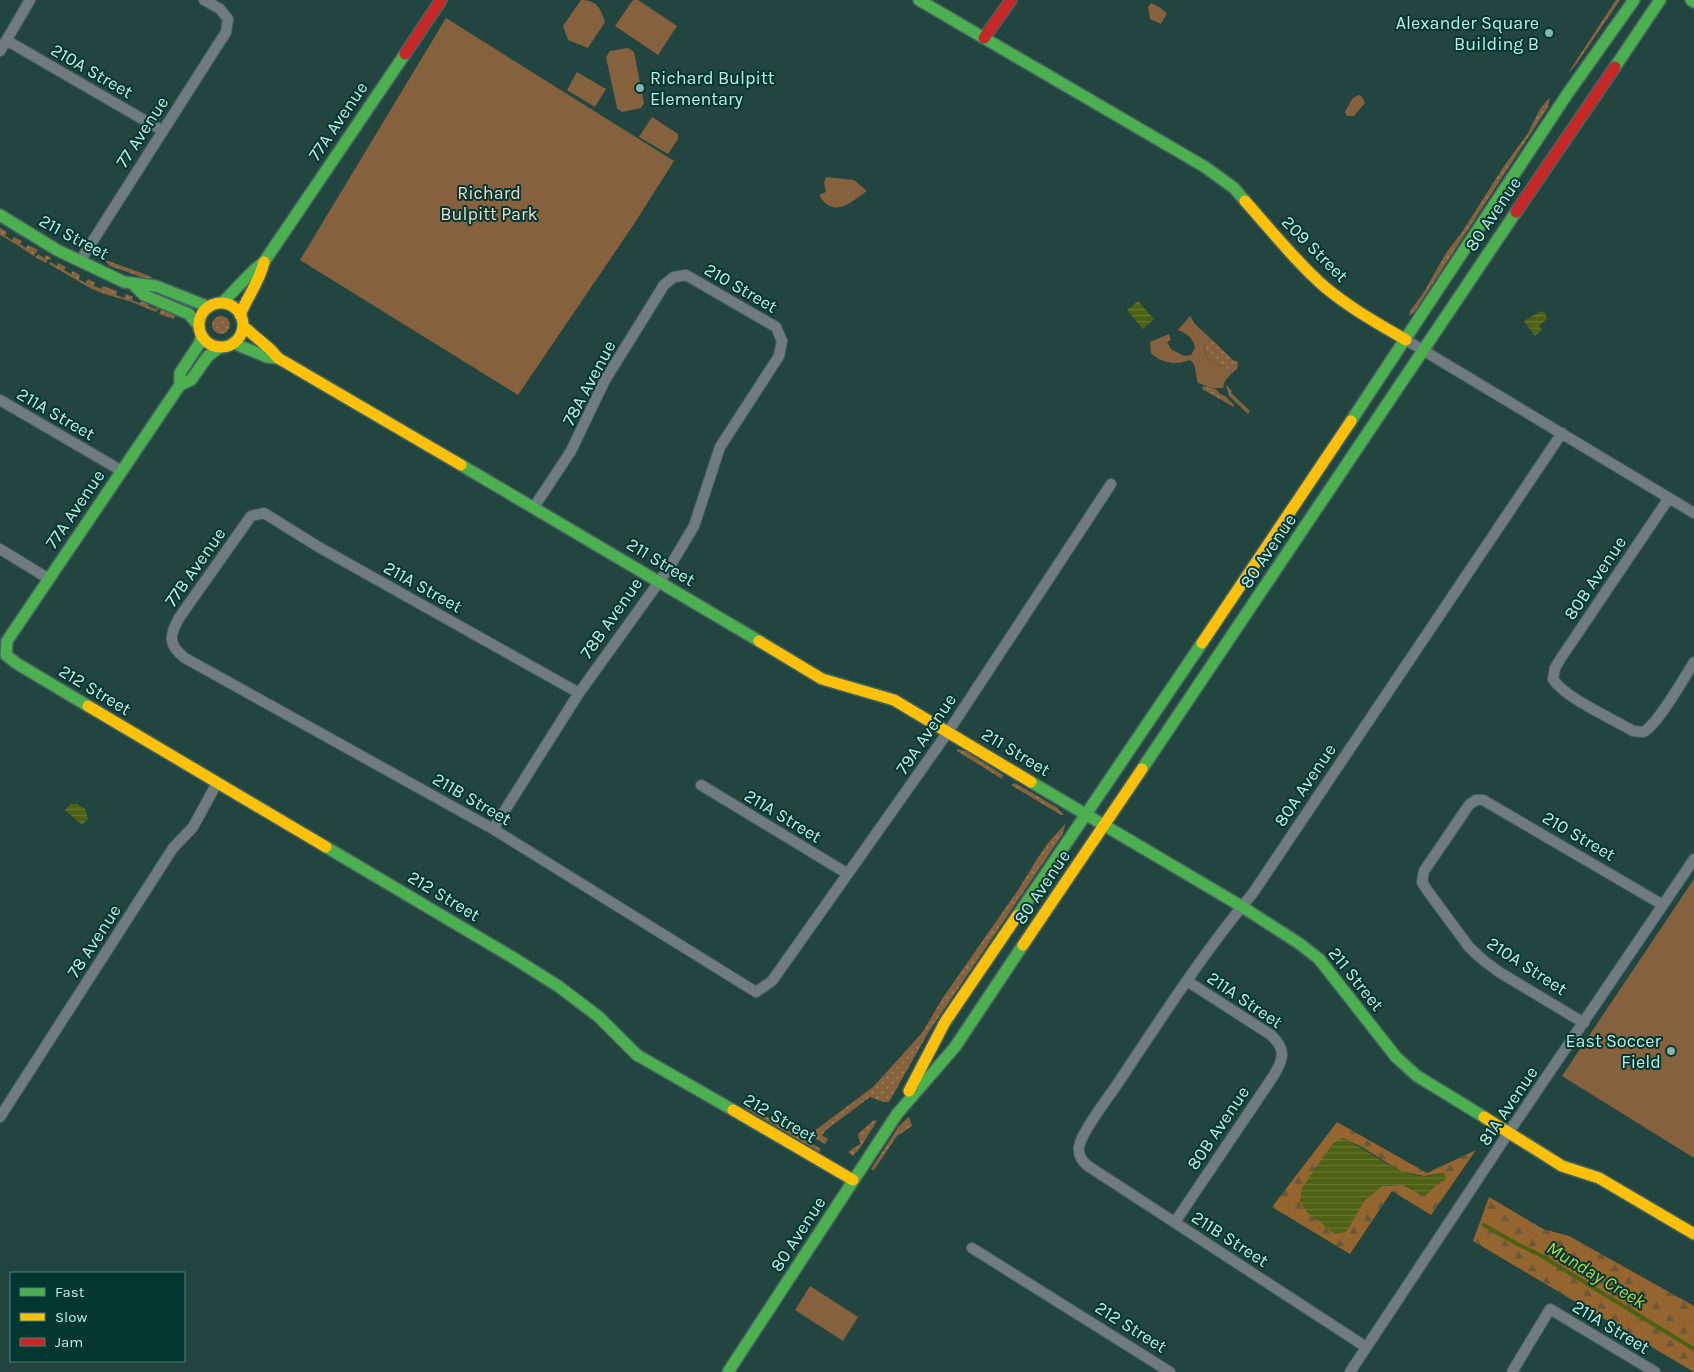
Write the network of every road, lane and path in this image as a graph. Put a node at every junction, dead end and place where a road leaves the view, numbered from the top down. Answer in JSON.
{"nodes":[{"id":1,"x":30,"y":0,"type":"edge"},
{"id":2,"x":204,"y":0,"type":"edge"},
{"id":3,"x":441,"y":0,"type":"edge"},
{"id":4,"x":919,"y":0,"type":"edge"},
{"id":5,"x":1011,"y":0,"type":"edge"},
{"id":6,"x":1634,"y":0,"type":"edge"},
{"id":7,"x":1660,"y":0,"type":"edge"},
{"id":8,"x":984,"y":38,"type":"junction"},
{"id":9,"x":6,"y":40,"type":"junction"},
{"id":10,"x":0,"y":51,"type":"edge"},
{"id":11,"x":162,"y":131,"type":"junction"},
{"id":12,"x":0,"y":215,"type":"edge"},
{"id":13,"x":80,"y":261,"type":"junction"},
{"id":14,"x":264,"y":262,"type":"junction"},
{"id":15,"x":674,"y":278,"type":"joint"},
{"id":16,"x":134,"y":285,"type":"junction"},
{"id":17,"x":222,"y":303,"type":"junction"},
{"id":18,"x":209,"y":307,"type":"junction"},
{"id":19,"x":241,"y":320,"type":"junction"},
{"id":20,"x":200,"y":331,"type":"junction"},
{"id":21,"x":1406,"y":340,"type":"junction"},
{"id":22,"x":782,"y":341,"type":"joint"},
{"id":23,"x":233,"y":343,"type":"junction"},
{"id":24,"x":220,"y":347,"type":"junction"},
{"id":25,"x":1424,"y":350,"type":"junction"},
{"id":26,"x":278,"y":358,"type":"junction"},
{"id":27,"x":180,"y":385,"type":"junction"},
{"id":28,"x":0,"y":400,"type":"edge"},
{"id":29,"x":1562,"y":433,"type":"junction"},
{"id":30,"x":122,"y":471,"type":"junction"},
{"id":31,"x":1111,"y":484,"type":"dead end"},
{"id":32,"x":1669,"y":498,"type":"junction"},
{"id":33,"x":534,"y":507,"type":"junction"},
{"id":34,"x":1694,"y":513,"type":"edge"},
{"id":35,"x":251,"y":516,"type":"joint"},
{"id":36,"x":0,"y":549,"type":"edge"},
{"id":37,"x":49,"y":579,"type":"junction"},
{"id":38,"x":659,"y":582,"type":"junction"},
{"id":39,"x":171,"y":640,"type":"joint"},
{"id":40,"x":3,"y":658,"type":"edge"},
{"id":41,"x":1694,"y":662,"type":"edge"},
{"id":42,"x":579,"y":693,"type":"junction"},
{"id":43,"x":948,"y":732,"type":"junction"},
{"id":44,"x":217,"y":783,"type":"junction"},
{"id":45,"x":701,"y":785,"type":"dead end"},
{"id":46,"x":1476,"y":800,"type":"joint"},
{"id":47,"x":1086,"y":815,"type":"junction"},
{"id":48,"x":1104,"y":826,"type":"junction"},
{"id":49,"x":493,"y":829,"type":"junction"},
{"id":50,"x":1694,"y":860,"type":"edge"},
{"id":51,"x":848,"y":874,"type":"junction"},
{"id":52,"x":1664,"y":905,"type":"junction"},
{"id":53,"x":1241,"y":906,"type":"junction"},
{"id":54,"x":1187,"y":981,"type":"junction"},
{"id":55,"x":756,"y":992,"type":"joint"},
{"id":56,"x":1584,"y":1023,"type":"junction"},
{"id":57,"x":1282,"y":1049,"type":"joint"},
{"id":58,"x":897,"y":1114,"type":"junction"},
{"id":59,"x":0,"y":1117,"type":"edge"},
{"id":60,"x":1509,"y":1132,"type":"junction"},
{"id":61,"x":1079,"y":1156,"type":"joint"},
{"id":62,"x":854,"y":1180,"type":"junction"},
{"id":63,"x":1175,"y":1222,"type":"junction"},
{"id":64,"x":1694,"y":1234,"type":"edge"},
{"id":65,"x":972,"y":1248,"type":"dead end"},
{"id":66,"x":1366,"y":1347,"type":"junction"},
{"id":67,"x":728,"y":1372,"type":"edge"},
{"id":68,"x":1170,"y":1372,"type":"edge"},
{"id":69,"x":1350,"y":1372,"type":"edge"},
{"id":70,"x":1512,"y":1372,"type":"edge"},
{"id":71,"x":1655,"y":1372,"type":"edge"}],
"edges":[{"from":1,"to":9,"type":"street"},
{"from":2,"to":11,"type":"street","name":"77 Avenue"},
{"from":3,"to":14,"type":"street","name":"77A Avenue"},
{"from":4,"to":8,"type":"street","name":"209 Street"},
{"from":5,"to":8,"type":"street"},
{"from":6,"to":21,"type":"street","name":"80 Avenue"},
{"from":7,"to":25,"type":"street","name":"80 Avenue"},
{"from":8,"to":21,"type":"street","name":"209 Street"},
{"from":9,"to":10,"type":"street"},
{"from":9,"to":11,"type":"street","name":"210A Street"},
{"from":11,"to":13,"type":"street","name":"77 Avenue"},
{"from":12,"to":13,"type":"street","name":"211 Street"},
{"from":13,"to":16,"type":"street","name":"211 Street"},
{"from":14,"to":17,"type":"street","name":"77A Avenue"},
{"from":14,"to":19,"type":"street","name":"77A Avenue"},
{"from":15,"to":22,"type":"street","name":"210 Street"},
{"from":15,"to":33,"type":"street","name":"78A Avenue"},
{"from":16,"to":18,"type":"street","name":"211 Street"},
{"from":16,"to":20,"type":"street","name":"211 Street"},
{"from":17,"to":18,"type":"street"},
{"from":17,"to":19,"type":"street"},
{"from":18,"to":20,"type":"street"},
{"from":19,"to":23,"type":"street"},
{"from":19,"to":26,"type":"street","name":"211 Street"},
{"from":20,"to":24,"type":"street"},
{"from":20,"to":27,"type":"street","name":"77A Avenue"},
{"from":21,"to":25,"type":"street","name":"209 Street"},
{"from":21,"to":47,"type":"street","name":"80 Avenue"},
{"from":22,"to":38,"type":"street","name":"78B Avenue"},
{"from":23,"to":24,"type":"street"},
{"from":23,"to":26,"type":"street","name":"211 Street"},
{"from":24,"to":27,"type":"street","name":"77A Avenue"},
{"from":25,"to":29,"type":"street","name":"209 Street"},
{"from":25,"to":48,"type":"street","name":"80 Avenue"},
{"from":26,"to":33,"type":"street","name":"211 Street"},
{"from":27,"to":30,"type":"street","name":"77A Avenue"},
{"from":28,"to":30,"type":"street","name":"211A Street"},
{"from":29,"to":32,"type":"street","name":"209 Street"},
{"from":29,"to":53,"type":"street","name":"80A Avenue"},
{"from":30,"to":37,"type":"street","name":"77A Avenue"},
{"from":31,"to":43,"type":"street","name":"79A Avenue"},
{"from":32,"to":34,"type":"street","name":"209 Street"},
{"from":32,"to":41,"type":"street","name":"80B Avenue"},
{"from":33,"to":38,"type":"street","name":"211 Street"},
{"from":35,"to":39,"type":"street","name":"77B Avenue"},
{"from":35,"to":42,"type":"street","name":"211A Street"},
{"from":36,"to":37,"type":"street"},
{"from":37,"to":40,"type":"street","name":"77A Avenue"},
{"from":38,"to":42,"type":"street","name":"78B Avenue"},
{"from":38,"to":43,"type":"street","name":"211 Street"},
{"from":39,"to":49,"type":"street","name":"211B Street"},
{"from":40,"to":44,"type":"street","name":"212 Street"},
{"from":42,"to":49,"type":"street","name":"78B Avenue"},
{"from":43,"to":47,"type":"street","name":"211 Street"},
{"from":43,"to":51,"type":"street","name":"79A Avenue"},
{"from":44,"to":59,"type":"street","name":"78 Avenue"},
{"from":44,"to":62,"type":"street","name":"212 Street"},
{"from":45,"to":51,"type":"street","name":"211A Street"},
{"from":46,"to":52,"type":"street","name":"210 Street"},
{"from":46,"to":56,"type":"street","name":"210A Street"},
{"from":47,"to":48,"type":"street","name":"211 Street"},
{"from":47,"to":58,"type":"street","name":"80 Avenue"},
{"from":48,"to":53,"type":"street","name":"211 Street"},
{"from":48,"to":58,"type":"street","name":"80 Avenue"},
{"from":49,"to":55,"type":"street","name":"211B Street"},
{"from":50,"to":52,"type":"street","name":"81A Avenue"},
{"from":51,"to":55,"type":"street","name":"79A Avenue"},
{"from":52,"to":56,"type":"street","name":"81A Avenue"},
{"from":53,"to":54,"type":"street","name":"80A Avenue"},
{"from":53,"to":60,"type":"street","name":"211 Street"},
{"from":54,"to":57,"type":"street","name":"211A Street"},
{"from":54,"to":61,"type":"street","name":"80A Avenue"},
{"from":56,"to":60,"type":"street","name":"81A Avenue"},
{"from":57,"to":63,"type":"street","name":"80B Avenue"},
{"from":58,"to":62,"type":"street","name":"80 Avenue"},
{"from":60,"to":64,"type":"street","name":"211 Street"},
{"from":60,"to":66,"type":"street","name":"81A Avenue"},
{"from":61,"to":63,"type":"street","name":"211B Street"},
{"from":62,"to":67,"type":"street","name":"80 Avenue"},
{"from":63,"to":66,"type":"street","name":"211B Street"},
{"from":65,"to":68,"type":"street","name":"212 Street"},
{"from":66,"to":69,"type":"street","name":"81A Avenue"},
{"from":70,"to":71,"type":"street","name":"211A Street"}]}
